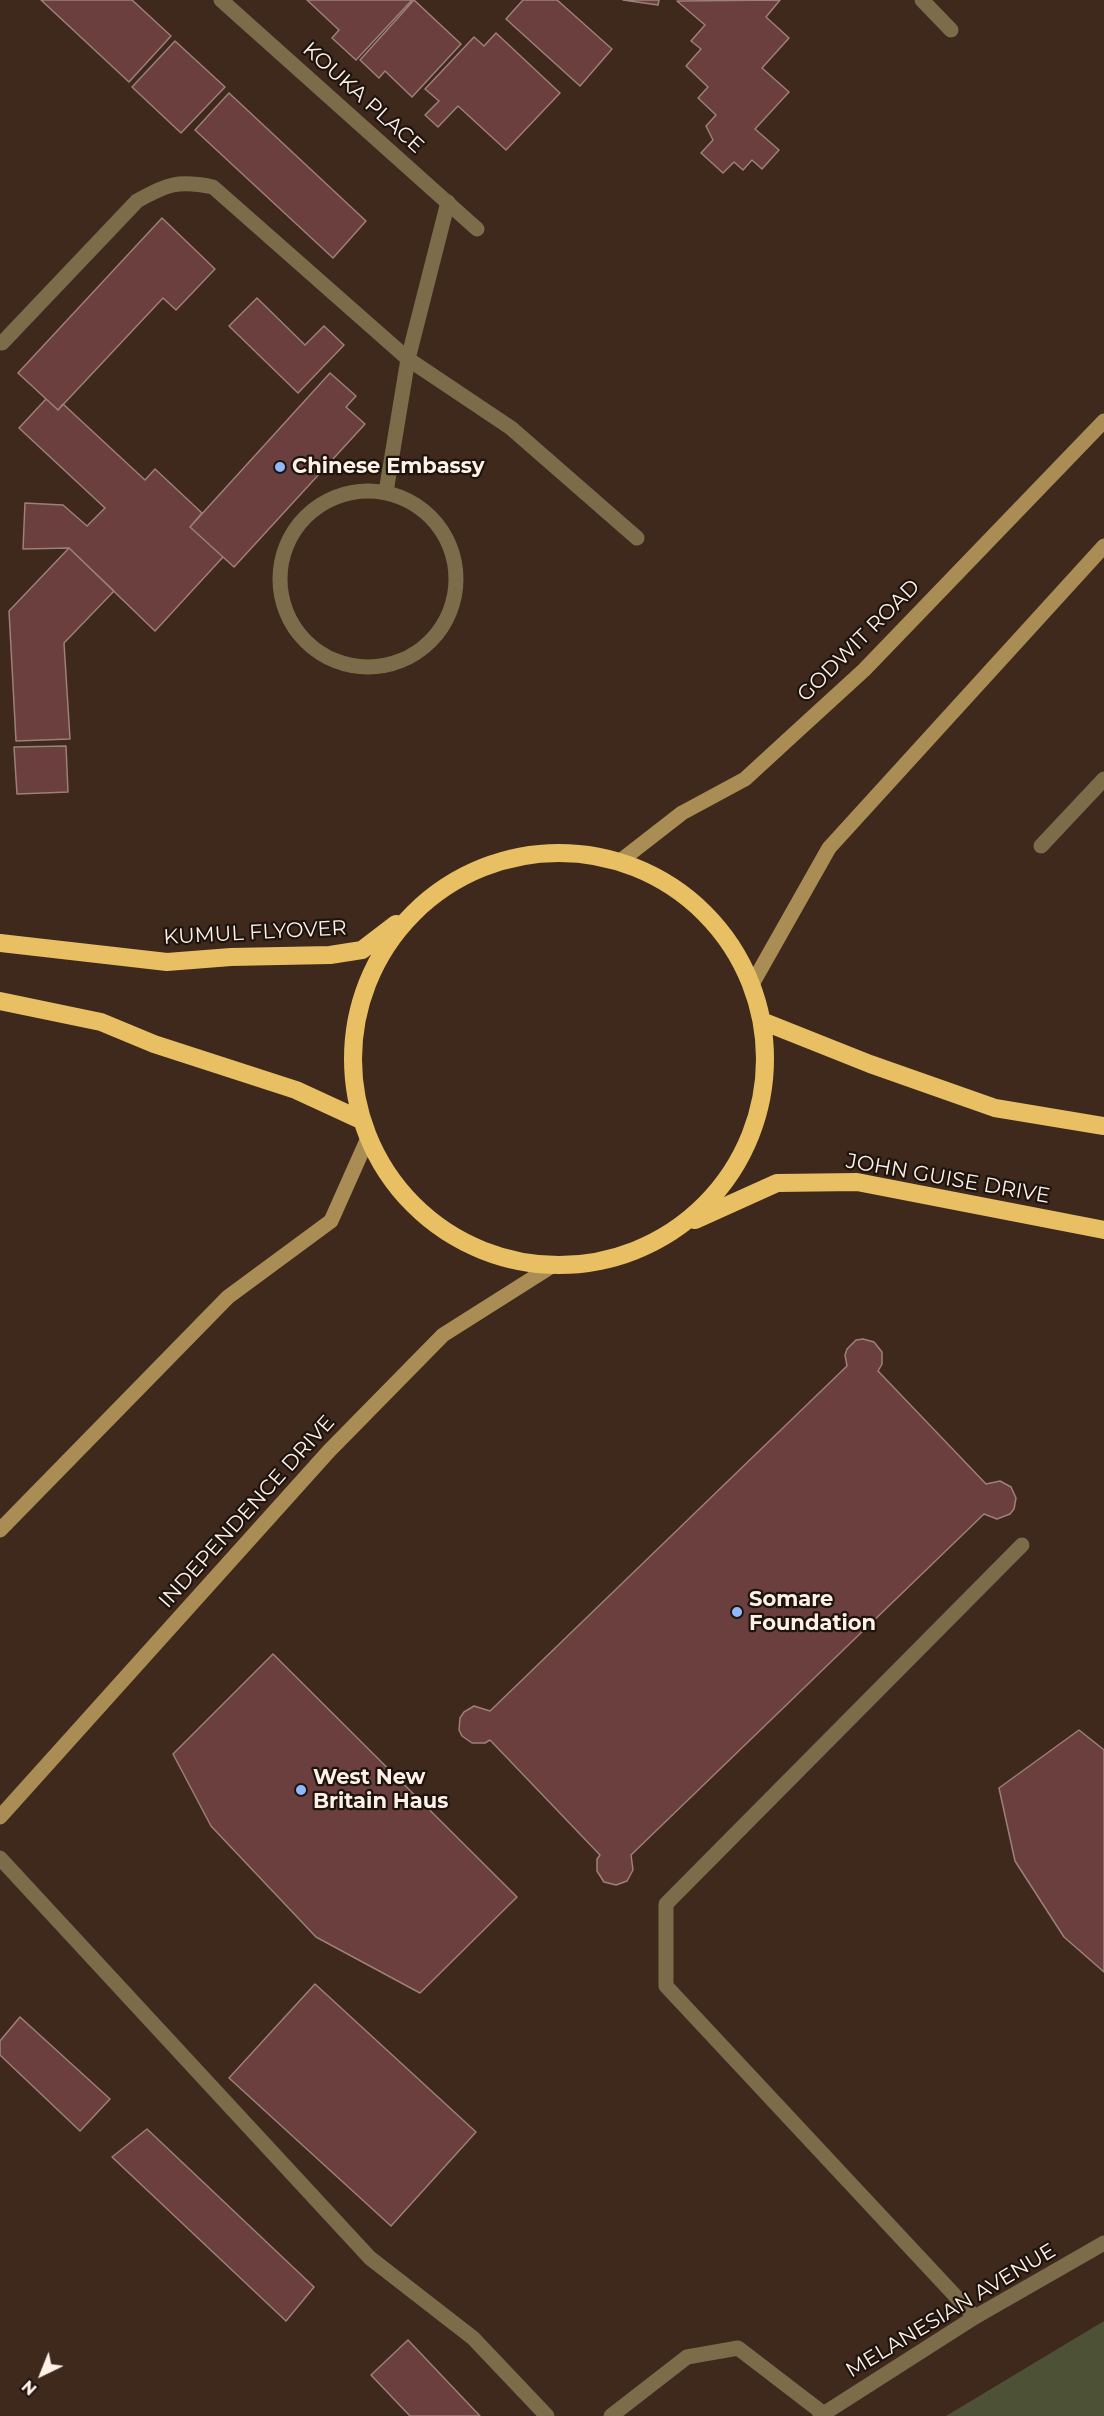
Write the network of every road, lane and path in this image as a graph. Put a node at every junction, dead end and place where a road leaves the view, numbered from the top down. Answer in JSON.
{"nodes":[{"id":1,"x":221,"y":0,"type":"edge"},
{"id":2,"x":922,"y":0,"type":"edge"},
{"id":3,"x":951,"y":30,"type":"dead end"},
{"id":4,"x":448,"y":202,"type":"junction"},
{"id":5,"x":477,"y":229,"type":"dead end"},
{"id":6,"x":2,"y":343,"type":"dead end"},
{"id":7,"x":408,"y":359,"type":"junction"},
{"id":8,"x":1104,"y":421,"type":"edge"},
{"id":9,"x":386,"y":492,"type":"junction"},
{"id":10,"x":637,"y":538,"type":"dead end"},
{"id":11,"x":1104,"y":546,"type":"edge"},
{"id":12,"x":1104,"y":779,"type":"edge"},
{"id":13,"x":1041,"y":846,"type":"dead end"},
{"id":14,"x":619,"y":862,"type":"junction"},
{"id":15,"x":453,"y":880,"type":"junction"},
{"id":16,"x":0,"y":943,"type":"edge"},
{"id":17,"x":751,"y":986,"type":"junction"},
{"id":18,"x":0,"y":1001,"type":"edge"},
{"id":19,"x":762,"y":1021,"type":"junction"},
{"id":20,"x":361,"y":1120,"type":"junction"},
{"id":21,"x":1104,"y":1126,"type":"edge"},
{"id":22,"x":368,"y":1138,"type":"junction"},
{"id":23,"x":684,"y":1225,"type":"junction"},
{"id":24,"x":1104,"y":1230,"type":"edge"},
{"id":25,"x":552,"y":1266,"type":"junction"},
{"id":26,"x":0,"y":1530,"type":"edge"},
{"id":27,"x":1022,"y":1545,"type":"dead end"},
{"id":28,"x":0,"y":1816,"type":"edge"},
{"id":29,"x":0,"y":1858,"type":"edge"},
{"id":30,"x":1104,"y":2243,"type":"edge"},
{"id":31,"x":975,"y":2317,"type":"junction"},
{"id":32,"x":822,"y":2415,"type":"edge"},
{"id":33,"x":547,"y":2416,"type":"edge"},
{"id":34,"x":611,"y":2416,"type":"edge"}],
"edges":[{"from":1,"to":4,"type":"street","name":"KOUKA PLACE"},
{"from":2,"to":3,"type":"street"},
{"from":4,"to":5,"type":"street","name":"KOUKA PLACE"},
{"from":4,"to":7,"type":"street"},
{"from":6,"to":7,"type":"street"},
{"from":7,"to":9,"type":"street"},
{"from":7,"to":10,"type":"street"},
{"from":8,"to":14,"type":"street","name":"GODWIT ROAD"},
{"from":9,"to":9,"type":"street"},
{"from":11,"to":17,"type":"street"},
{"from":12,"to":13,"type":"street"},
{"from":14,"to":15,"type":"highway"},
{"from":14,"to":17,"type":"highway"},
{"from":15,"to":16,"type":"highway","name":"KUMUL FLYOVER"},
{"from":15,"to":20,"type":"highway"},
{"from":17,"to":19,"type":"highway"},
{"from":18,"to":20,"type":"highway"},
{"from":19,"to":21,"type":"highway"},
{"from":19,"to":23,"type":"highway"},
{"from":20,"to":22,"type":"highway"},
{"from":22,"to":25,"type":"highway"},
{"from":22,"to":26,"type":"street"},
{"from":23,"to":24,"type":"highway","name":"JOHN GUISE DRIVE"},
{"from":23,"to":25,"type":"highway"},
{"from":25,"to":28,"type":"street","name":"INDEPENDENCE DRIVE"},
{"from":27,"to":31,"type":"street"},
{"from":29,"to":33,"type":"street"},
{"from":30,"to":31,"type":"street","name":"MELANESIAN AVENUE"},
{"from":31,"to":32,"type":"street","name":"MELANESIAN AVENUE"},
{"from":32,"to":34,"type":"street"}]}
